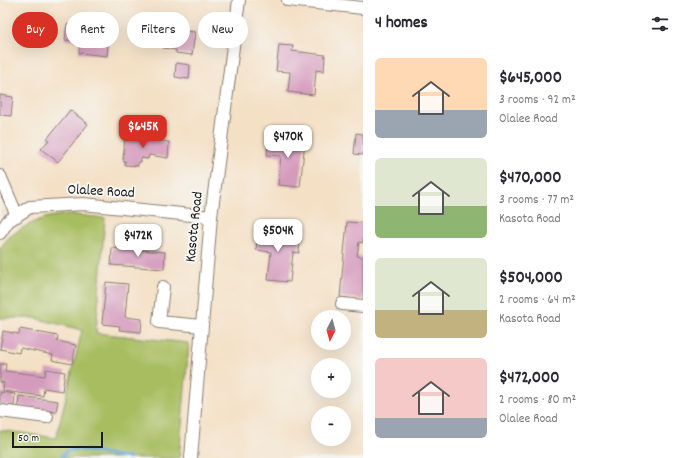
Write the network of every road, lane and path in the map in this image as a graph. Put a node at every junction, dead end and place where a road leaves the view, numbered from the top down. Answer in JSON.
{"nodes":[{"id":1,"x":239,"y":0,"type":"edge"},
{"id":2,"x":288,"y":0,"type":"edge"},
{"id":3,"x":363,"y":8,"type":"edge"},
{"id":4,"x":0,"y":176,"type":"edge"},
{"id":5,"x":17,"y":216,"type":"junction"},
{"id":6,"x":211,"y":217,"type":"junction"},
{"id":7,"x":0,"y":233,"type":"edge"},
{"id":8,"x":163,"y":287,"type":"dead end"},
{"id":9,"x":342,"y":304,"type":"dead end"},
{"id":10,"x":363,"y":306,"type":"edge"},
{"id":11,"x":202,"y":326,"type":"junction"},
{"id":12,"x":0,"y":411,"type":"edge"},
{"id":13,"x":47,"y":417,"type":"dead end"},
{"id":14,"x":191,"y":458,"type":"edge"}],
"edges":[{"from":1,"to":6,"type":"street","name":"Kasota Road"},
{"from":2,"to":3,"type":"street"},
{"from":4,"to":5,"type":"street"},
{"from":5,"to":6,"type":"street","name":"Olalee Road"},
{"from":5,"to":7,"type":"street","name":"Olalee Road"},
{"from":6,"to":11,"type":"street","name":"Kasota Road"},
{"from":8,"to":11,"type":"street"},
{"from":9,"to":10,"type":"street"},
{"from":11,"to":14,"type":"street","name":"Kasota Road"},
{"from":12,"to":13,"type":"street"}]}
